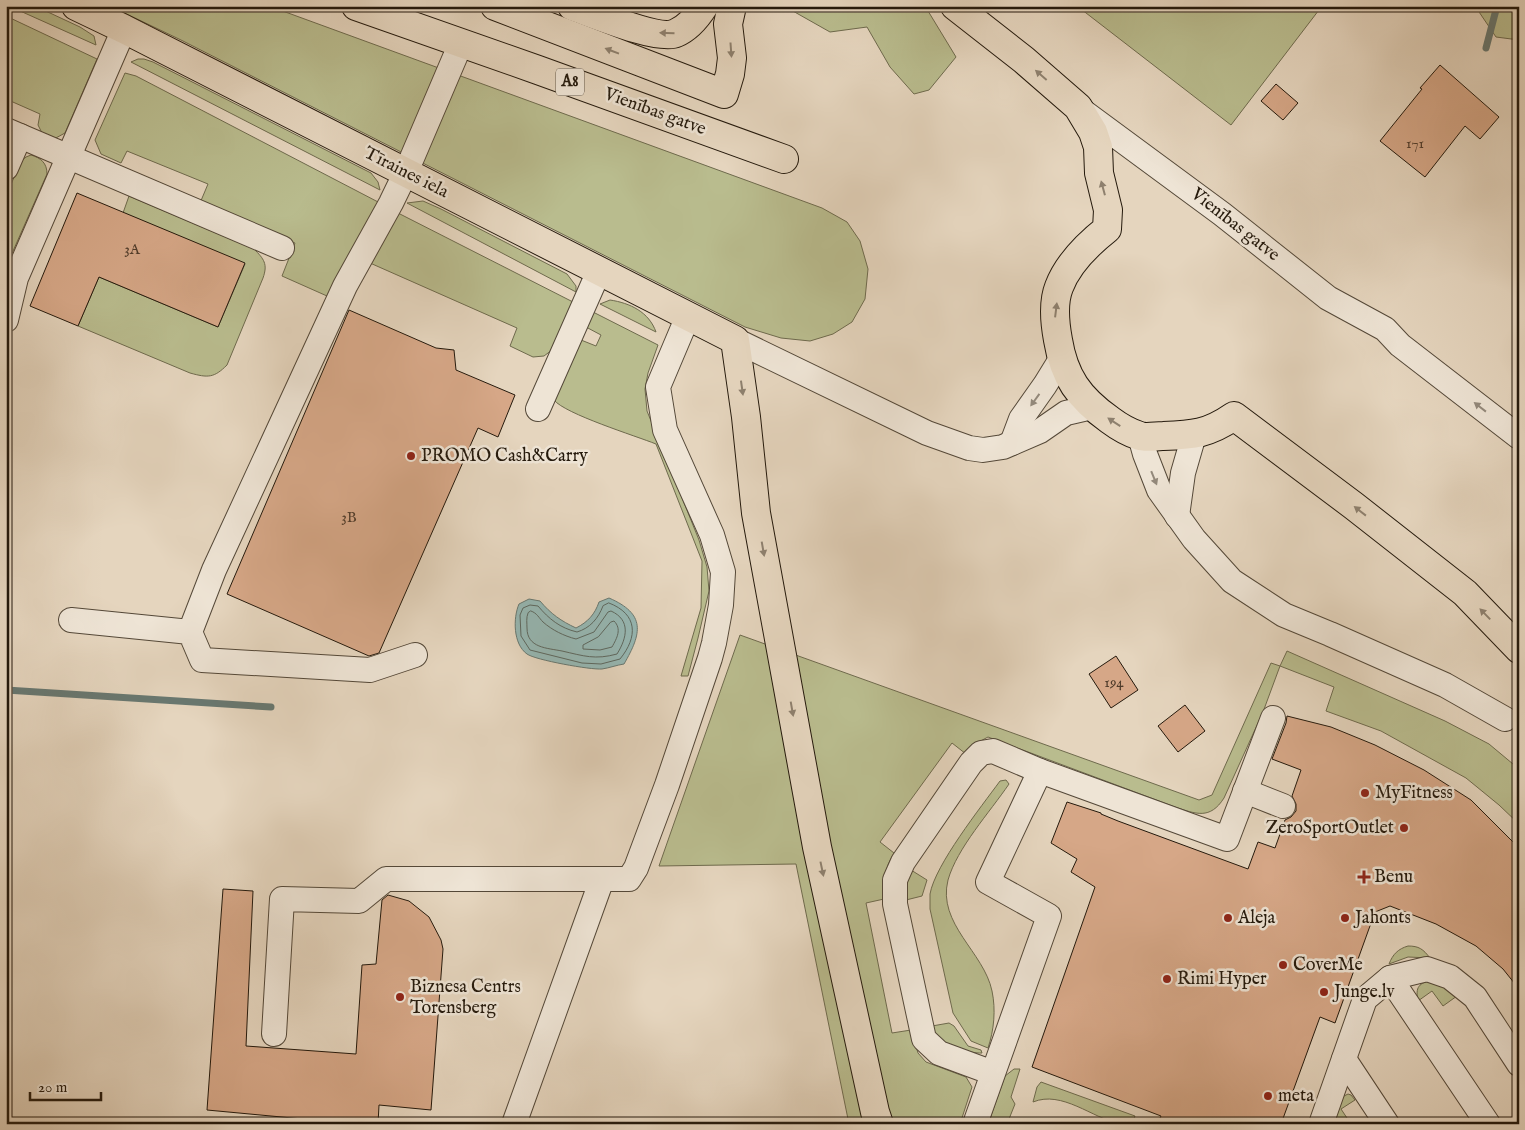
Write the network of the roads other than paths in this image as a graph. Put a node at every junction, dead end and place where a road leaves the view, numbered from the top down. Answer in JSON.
{"nodes":[{"id":1,"x":76,"y":6,"type":"edge"},
{"id":2,"x":356,"y":6,"type":"edge"},
{"id":3,"x":496,"y":6,"type":"edge"},
{"id":4,"x":572,"y":6,"type":"edge"},
{"id":5,"x":704,"y":6,"type":"edge"},
{"id":6,"x":732,"y":6,"type":"edge"},
{"id":7,"x":955,"y":6,"type":"edge"},
{"id":8,"x":124,"y":29,"type":"junction"},
{"id":9,"x":461,"y":43,"type":"junction"},
{"id":10,"x":1078,"y":107,"type":"junction"},
{"id":11,"x":13,"y":133,"type":"edge"},
{"id":12,"x":69,"y":156,"type":"junction"},
{"id":13,"x":784,"y":159,"type":"dead end"},
{"id":14,"x":6,"y":168,"type":"edge"},
{"id":15,"x":406,"y":172,"type":"junction"},
{"id":16,"x":282,"y":248,"type":"dead end"},
{"id":17,"x":599,"y":271,"type":"junction"},
{"id":18,"x":688,"y":316,"type":"junction"},
{"id":19,"x":6,"y":320,"type":"edge"},
{"id":20,"x":735,"y":340,"type":"junction"},
{"id":21,"x":1061,"y":359,"type":"junction"},
{"id":22,"x":1092,"y":407,"type":"junction"},
{"id":23,"x":538,"y":409,"type":"dead end"},
{"id":24,"x":1194,"y":435,"type":"junction"},
{"id":25,"x":1140,"y":436,"type":"junction"},
{"id":26,"x":1519,"y":437,"type":"edge"},
{"id":27,"x":1012,"y":442,"type":"junction"},
{"id":28,"x":1177,"y":516,"type":"junction"},
{"id":29,"x":71,"y":620,"type":"dead end"},
{"id":30,"x":190,"y":632,"type":"junction"},
{"id":31,"x":1519,"y":650,"type":"edge"},
{"id":32,"x":416,"y":655,"type":"dead end"},
{"id":33,"x":1273,"y":718,"type":"dead end"},
{"id":34,"x":1506,"y":719,"type":"dead end"},
{"id":35,"x":1040,"y":771,"type":"junction"},
{"id":36,"x":1245,"y":791,"type":"junction"},
{"id":37,"x":1284,"y":806,"type":"dead end"},
{"id":38,"x":602,"y":879,"type":"junction"},
{"id":39,"x":1390,"y":978,"type":"junction"},
{"id":40,"x":274,"y":1034,"type":"dead end"},
{"id":41,"x":1344,"y":1059,"type":"junction"},
{"id":42,"x":1519,"y":1064,"type":"edge"},
{"id":43,"x":993,"y":1073,"type":"junction"},
{"id":44,"x":514,"y":1124,"type":"edge"},
{"id":45,"x":879,"y":1124,"type":"edge"},
{"id":46,"x":976,"y":1124,"type":"edge"},
{"id":47,"x":1320,"y":1124,"type":"edge"},
{"id":48,"x":1387,"y":1124,"type":"edge"},
{"id":49,"x":1488,"y":1124,"type":"edge"}],
"edges":[{"from":1,"to":8,"type":"main road","name":"Tīraines iela"},
{"from":2,"to":9,"type":"main road","name":"Vienības gatve","number":"A8"},
{"from":6,"to":3,"type":"main road","one_way":true},
{"from":5,"to":4,"type":"main road","one_way":true},
{"from":10,"to":7,"type":"main road","name":"Vienības gatve","one_way":true},
{"from":8,"to":12,"type":"street"},
{"from":8,"to":15,"type":"main road","name":"Tīraines iela"},
{"from":9,"to":13,"type":"main road","name":"Vienības gatve","number":"A8"},
{"from":9,"to":15,"type":"street"},
{"from":21,"to":10,"type":"main road","one_way":true},
{"from":26,"to":10,"type":"street","name":"Vienības gatve","one_way":true},
{"from":11,"to":12,"type":"street"},
{"from":11,"to":14,"type":"street"},
{"from":12,"to":16,"type":"street"},
{"from":12,"to":19,"type":"street"},
{"from":15,"to":17,"type":"main road","name":"Tīraines iela"},
{"from":15,"to":30,"type":"street"},
{"from":17,"to":18,"type":"main road","name":"Tīraines iela"},
{"from":17,"to":23,"type":"street"},
{"from":18,"to":20,"type":"main road","name":"Tīraines iela"},
{"from":18,"to":38,"type":"street"},
{"from":20,"to":27,"type":"street"},
{"from":20,"to":45,"type":"main road","one_way":true},
{"from":21,"to":22,"type":"main road"},
{"from":21,"to":27,"type":"street","one_way":true},
{"from":25,"to":22,"type":"main road","one_way":true},
{"from":22,"to":27,"type":"street"},
{"from":24,"to":25,"type":"main road"},
{"from":24,"to":28,"type":"street"},
{"from":31,"to":24,"type":"main road","one_way":true},
{"from":25,"to":28,"type":"street","one_way":true},
{"from":28,"to":34,"type":"street"},
{"from":29,"to":30,"type":"street"},
{"from":30,"to":32,"type":"street"},
{"from":33,"to":36,"type":"street"},
{"from":35,"to":36,"type":"street"},
{"from":35,"to":43,"type":"street"},
{"from":35,"to":43,"type":"street"},
{"from":36,"to":37,"type":"street"},
{"from":38,"to":40,"type":"street"},
{"from":38,"to":44,"type":"street"},
{"from":39,"to":41,"type":"street"},
{"from":39,"to":42,"type":"street"},
{"from":39,"to":49,"type":"street"},
{"from":41,"to":47,"type":"street"},
{"from":41,"to":48,"type":"street"},
{"from":43,"to":46,"type":"street"}]}
